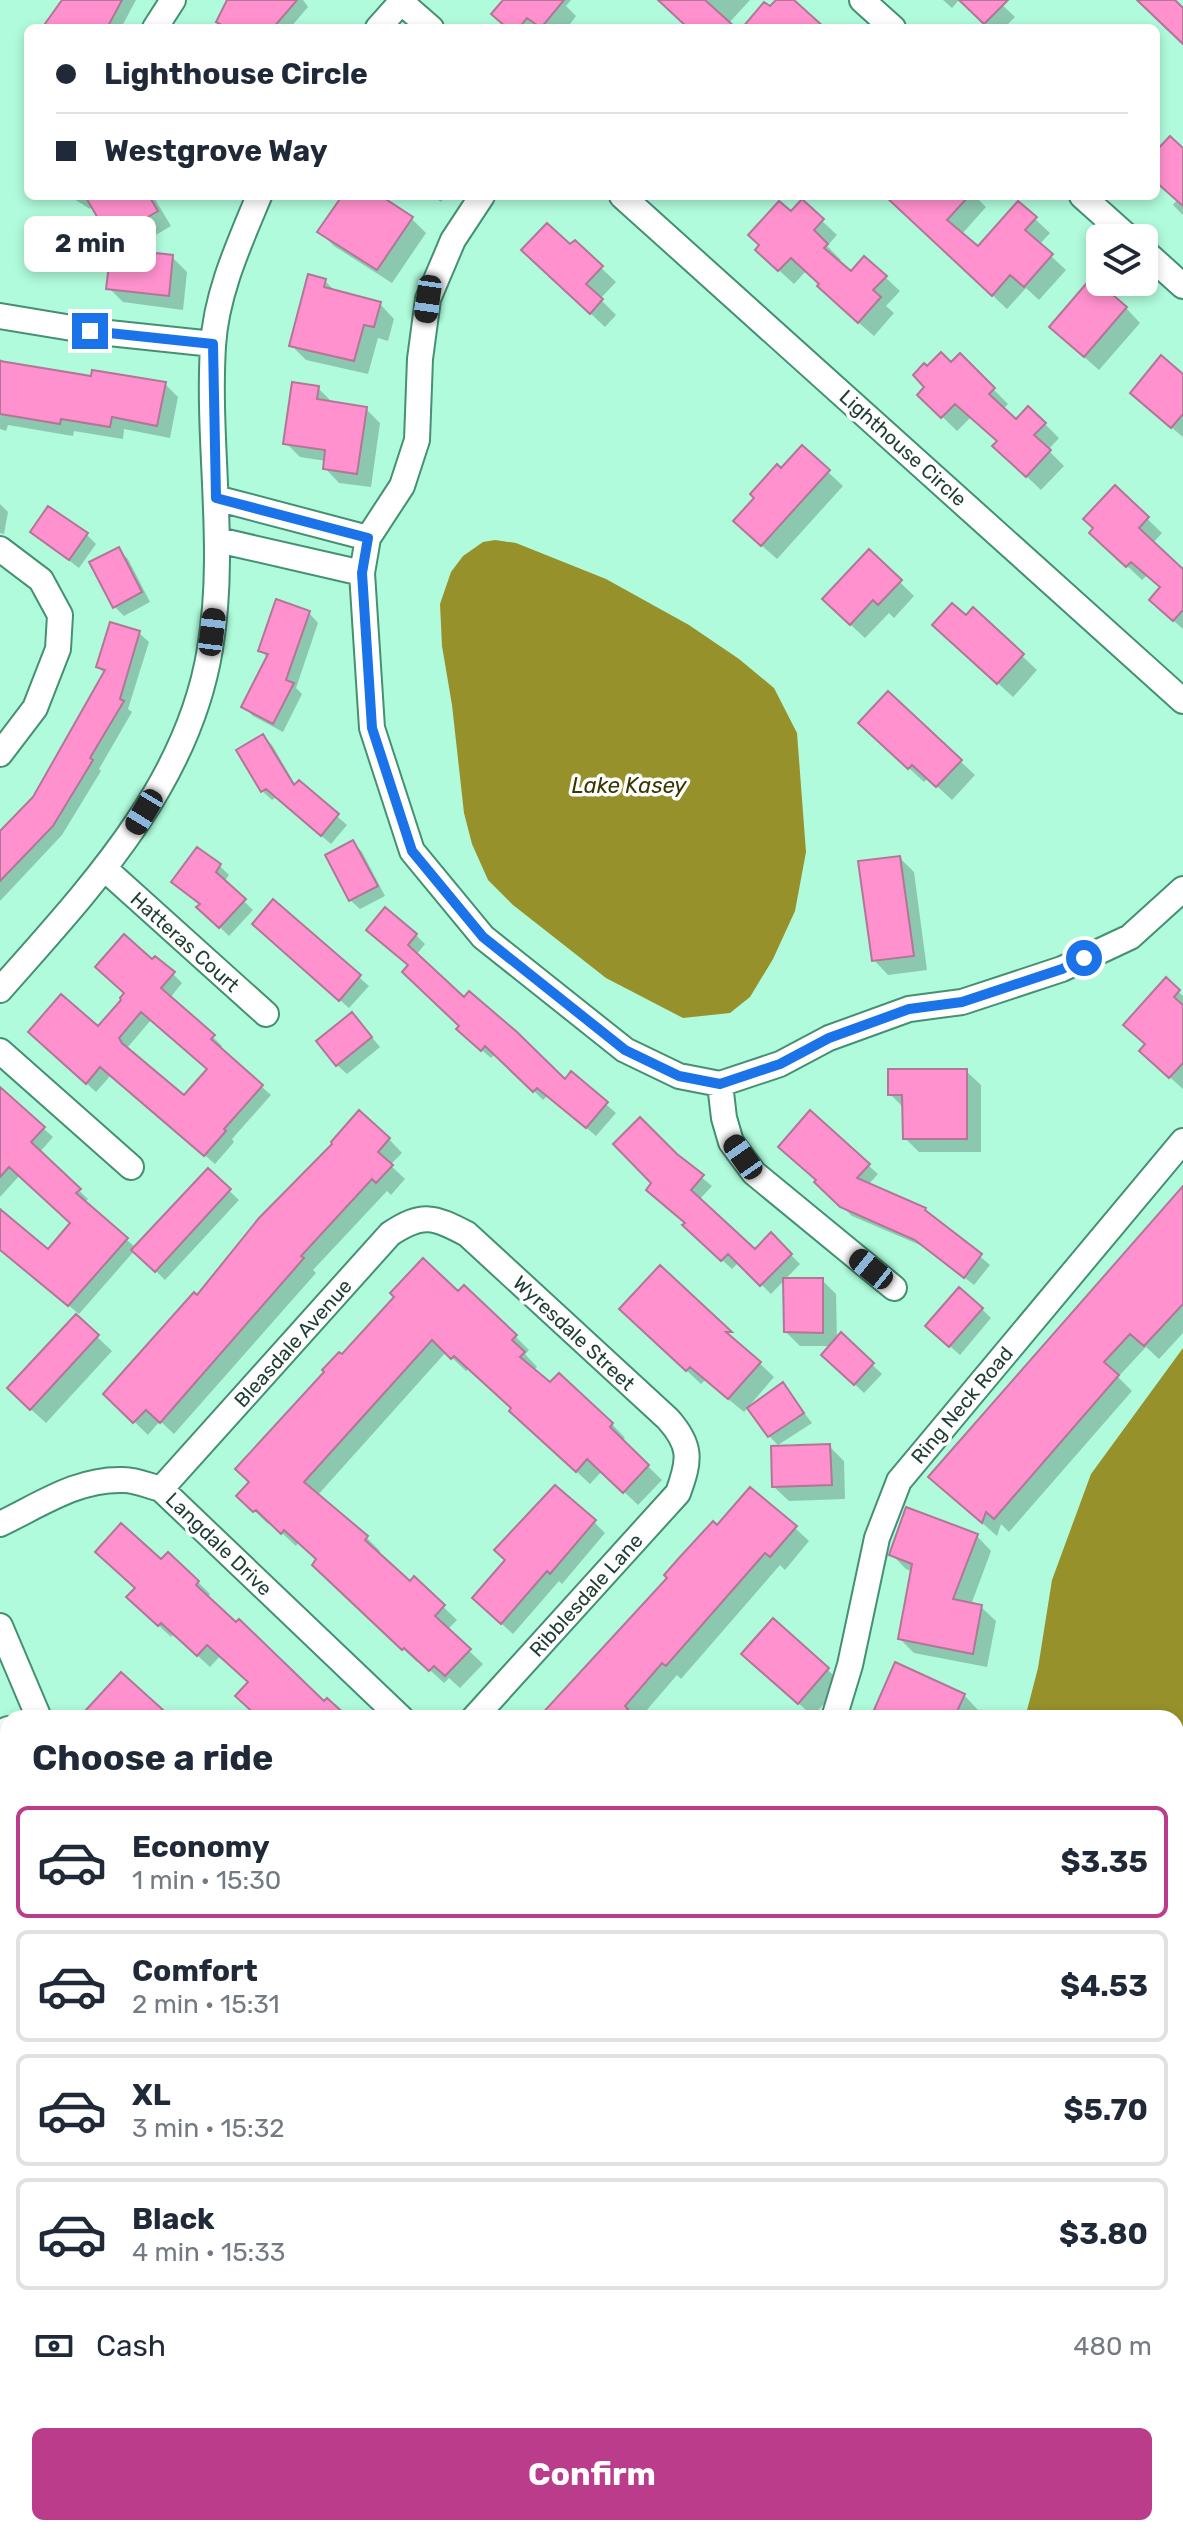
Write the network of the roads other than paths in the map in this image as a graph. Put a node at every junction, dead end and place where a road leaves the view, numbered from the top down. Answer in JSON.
{"nodes":[{"id":1,"x":173,"y":0,"type":"edge"},
{"id":2,"x":862,"y":0,"type":"edge"},
{"id":3,"x":402,"y":1,"type":"edge"},
{"id":4,"x":158,"y":24,"type":"edge"},
{"id":5,"x":382,"y":24,"type":"edge"},
{"id":6,"x":427,"y":24,"type":"edge"},
{"id":7,"x":889,"y":24,"type":"edge"},
{"id":8,"x":257,"y":200,"type":"edge"},
{"id":9,"x":479,"y":200,"type":"edge"},
{"id":10,"x":626,"y":200,"type":"edge"},
{"id":11,"x":1086,"y":200,"type":"edge"},
{"id":12,"x":1113,"y":224,"type":"edge"},
{"id":13,"x":1158,"y":264,"type":"edge"},
{"id":14,"x":1183,"y":286,"type":"edge"},
{"id":15,"x":0,"y":316,"type":"edge"},
{"id":16,"x":213,"y":344,"type":"junction"},
{"id":17,"x":216,"y":498,"type":"junction"},
{"id":18,"x":368,"y":538,"type":"junction"},
{"id":19,"x":218,"y":540,"type":"junction"},
{"id":20,"x":0,"y":549,"type":"edge"},
{"id":21,"x":362,"y":573,"type":"junction"},
{"id":22,"x":1183,"y":701,"type":"edge"},
{"id":23,"x":0,"y":754,"type":"edge"},
{"id":24,"x":105,"y":869,"type":"junction"},
{"id":25,"x":1183,"y":889,"type":"edge"},
{"id":26,"x":0,"y":990,"type":"edge"},
{"id":27,"x":266,"y":1014,"type":"dead end"},
{"id":28,"x":0,"y":1051,"type":"edge"},
{"id":29,"x":720,"y":1084,"type":"junction"},
{"id":30,"x":1183,"y":1141,"type":"edge"},
{"id":31,"x":131,"y":1167,"type":"dead end"},
{"id":32,"x":437,"y":1219,"type":"joint"},
{"id":33,"x":894,"y":1288,"type":"dead end"},
{"id":34,"x":687,"y":1466,"type":"joint"},
{"id":35,"x":161,"y":1489,"type":"junction"},
{"id":36,"x":0,"y":1524,"type":"edge"},
{"id":37,"x":0,"y":1626,"type":"edge"},
{"id":38,"x":33,"y":1710,"type":"edge"},
{"id":39,"x":393,"y":1710,"type":"edge"},
{"id":40,"x":481,"y":1710,"type":"edge"},
{"id":41,"x":836,"y":1710,"type":"edge"}],
"edges":[{"from":1,"to":4,"type":"street"},
{"from":2,"to":7,"type":"street"},
{"from":3,"to":5,"type":"street"},
{"from":3,"to":6,"type":"street"},
{"from":8,"to":16,"type":"street"},
{"from":9,"to":18,"type":"street"},
{"from":10,"to":22,"type":"street","name":"Lighthouse Circle"},
{"from":11,"to":12,"type":"street"},
{"from":13,"to":14,"type":"street"},
{"from":15,"to":16,"type":"street"},
{"from":16,"to":17,"type":"street"},
{"from":17,"to":18,"type":"street"},
{"from":17,"to":19,"type":"street"},
{"from":18,"to":21,"type":"street"},
{"from":19,"to":21,"type":"street"},
{"from":19,"to":24,"type":"street"},
{"from":20,"to":23,"type":"street"},
{"from":21,"to":29,"type":"street"},
{"from":24,"to":26,"type":"street"},
{"from":24,"to":27,"type":"street","name":"Hatteras Court"},
{"from":25,"to":29,"type":"street"},
{"from":28,"to":31,"type":"street"},
{"from":29,"to":33,"type":"street"},
{"from":30,"to":41,"type":"street","name":"Ring Neck Road"},
{"from":32,"to":34,"type":"street","name":"Wyresdale Street"},
{"from":32,"to":35,"type":"street","name":"Bleasdale Avenue"},
{"from":34,"to":40,"type":"street","name":"Ribblesdale Lane"},
{"from":35,"to":36,"type":"street","name":"Langdale Drive"},
{"from":35,"to":39,"type":"street","name":"Langdale Drive"},
{"from":37,"to":38,"type":"street"}]}
